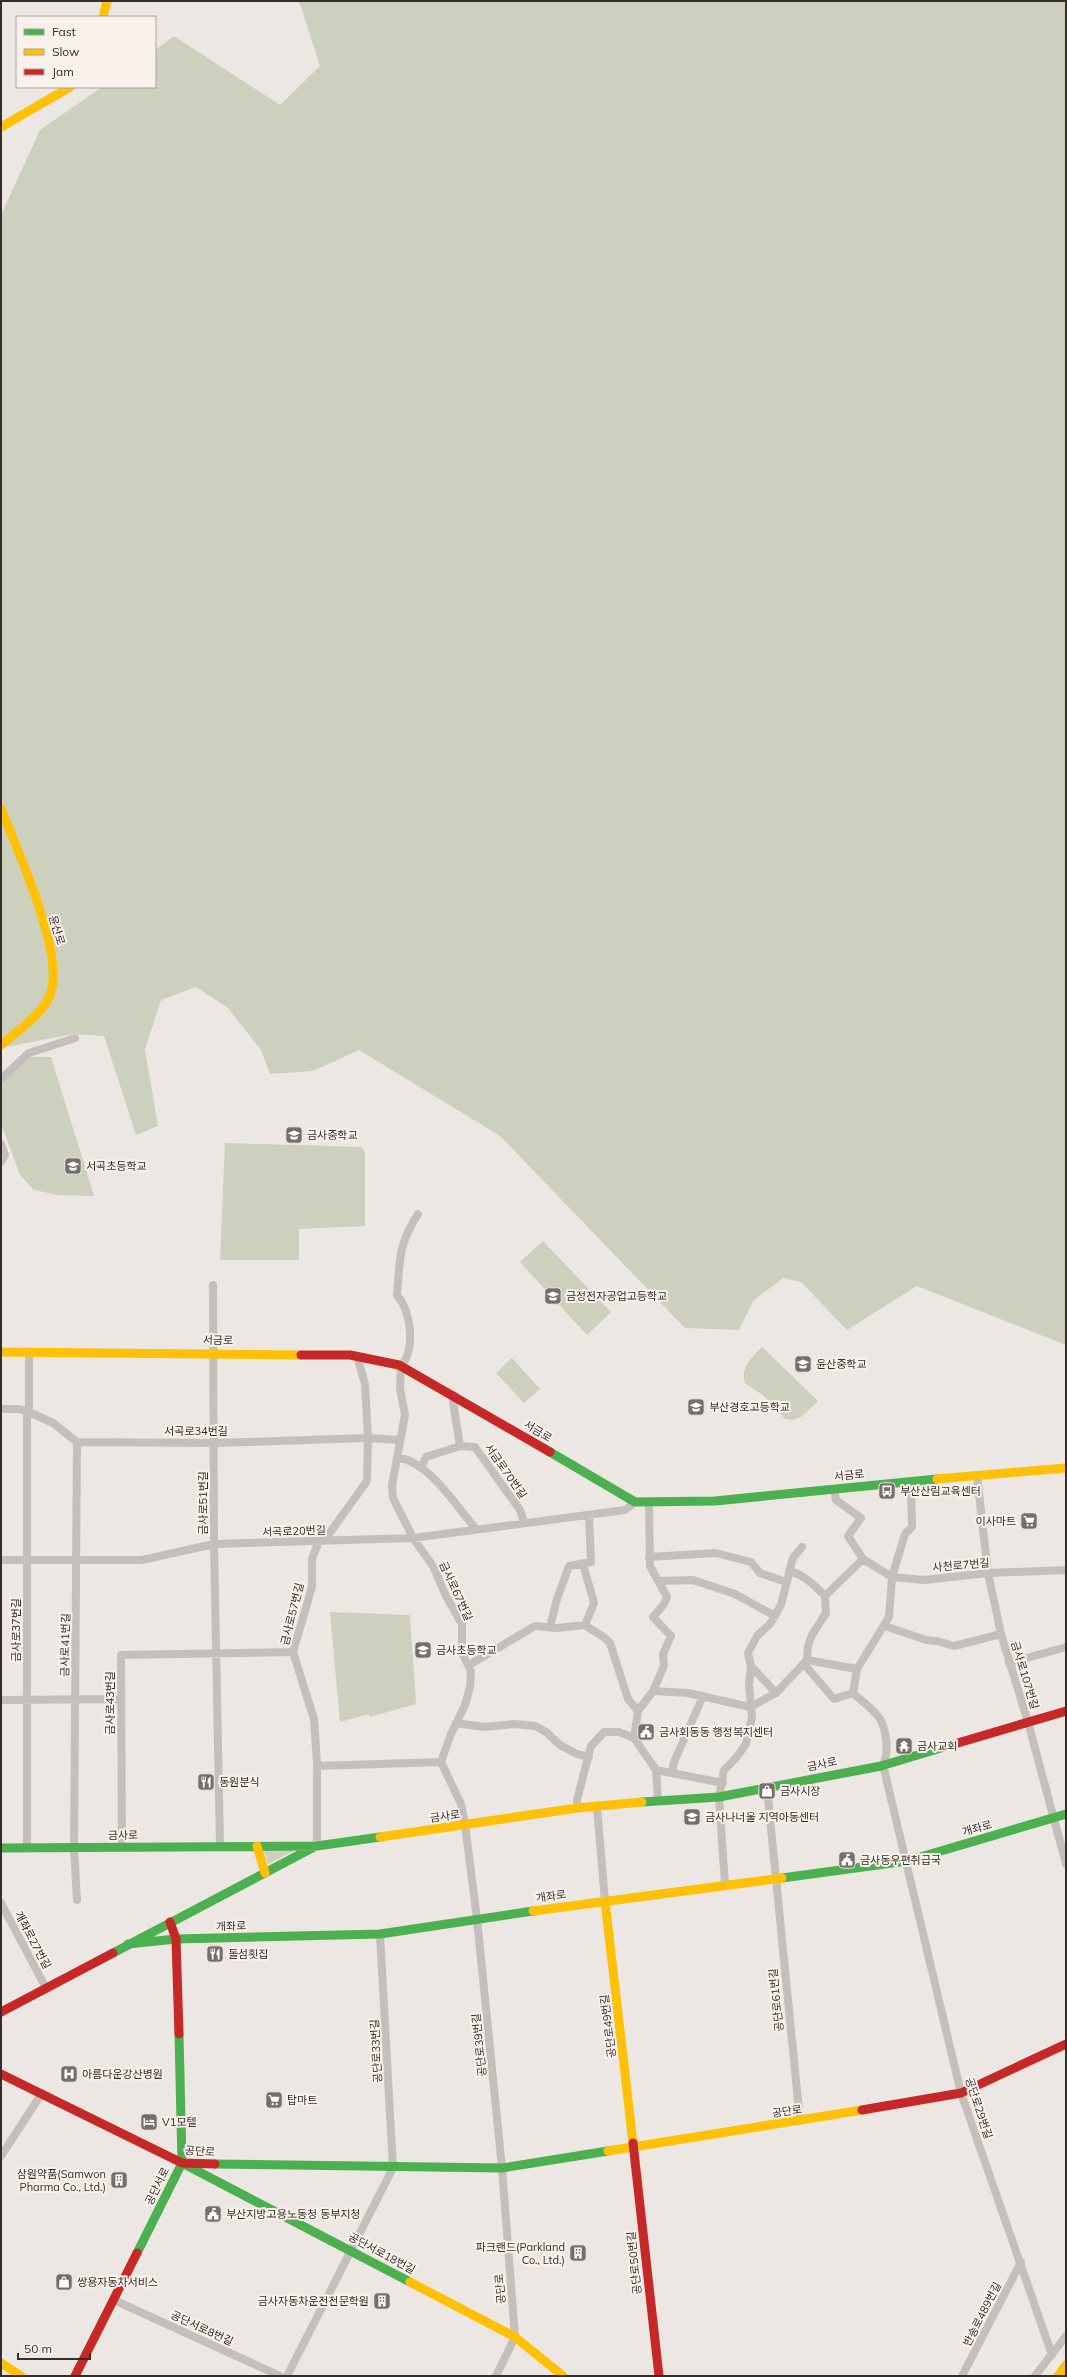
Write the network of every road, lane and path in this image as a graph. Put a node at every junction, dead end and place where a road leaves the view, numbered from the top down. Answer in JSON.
{"nodes":[{"id":1,"x":107,"y":1,"type":"edge"},
{"id":2,"x":103,"y":16,"type":"edge"},
{"id":3,"x":68,"y":88,"type":"edge"},
{"id":4,"x":1,"y":127,"type":"edge"},
{"id":5,"x":1,"y":809,"type":"edge"},
{"id":6,"x":76,"y":1038,"type":"dead end"},
{"id":7,"x":1,"y":1045,"type":"edge"},
{"id":8,"x":1,"y":1079,"type":"edge"},
{"id":9,"x":1,"y":1144,"type":"edge"},
{"id":10,"x":1,"y":1162,"type":"edge"},
{"id":11,"x":418,"y":1214,"type":"dead end"},
{"id":12,"x":213,"y":1285,"type":"dead end"},
{"id":13,"x":1,"y":1352,"type":"edge"},
{"id":14,"x":29,"y":1352,"type":"junction"},
{"id":15,"x":213,"y":1352,"type":"junction"},
{"id":16,"x":357,"y":1356,"type":"junction"},
{"id":17,"x":401,"y":1366,"type":"junction"},
{"id":18,"x":454,"y":1394,"type":"junction"},
{"id":19,"x":1,"y":1409,"type":"edge"},
{"id":20,"x":28,"y":1412,"type":"junction"},
{"id":21,"x":368,"y":1438,"type":"junction"},
{"id":22,"x":400,"y":1440,"type":"junction"},
{"id":23,"x":77,"y":1442,"type":"junction"},
{"id":24,"x":215,"y":1443,"type":"junction"},
{"id":25,"x":460,"y":1446,"type":"junction"},
{"id":26,"x":397,"y":1457,"type":"junction"},
{"id":27,"x":422,"y":1466,"type":"junction"},
{"id":28,"x":1066,"y":1468,"type":"edge"},
{"id":29,"x":977,"y":1476,"type":"junction"},
{"id":30,"x":911,"y":1481,"type":"junction"},
{"id":31,"x":834,"y":1489,"type":"junction"},
{"id":32,"x":635,"y":1502,"type":"junction"},
{"id":33,"x":649,"y":1504,"type":"junction"},
{"id":34,"x":589,"y":1515,"type":"junction"},
{"id":35,"x":524,"y":1523,"type":"junction"},
{"id":36,"x":476,"y":1529,"type":"junction"},
{"id":37,"x":412,"y":1538,"type":"junction"},
{"id":38,"x":319,"y":1541,"type":"junction"},
{"id":39,"x":214,"y":1544,"type":"junction"},
{"id":40,"x":802,"y":1547,"type":"dead end"},
{"id":41,"x":650,"y":1557,"type":"junction"},
{"id":42,"x":863,"y":1559,"type":"junction"},
{"id":43,"x":1,"y":1560,"type":"edge"},
{"id":44,"x":27,"y":1560,"type":"junction"},
{"id":45,"x":76,"y":1560,"type":"junction"},
{"id":46,"x":587,"y":1563,"type":"junction"},
{"id":47,"x":1066,"y":1570,"type":"edge"},
{"id":48,"x":789,"y":1571,"type":"junction"},
{"id":49,"x":988,"y":1573,"type":"junction"},
{"id":50,"x":892,"y":1577,"type":"junction"},
{"id":51,"x":658,"y":1581,"type":"junction"},
{"id":52,"x":786,"y":1582,"type":"junction"},
{"id":53,"x":825,"y":1596,"type":"junction"},
{"id":54,"x":775,"y":1616,"type":"junction"},
{"id":55,"x":585,"y":1625,"type":"junction"},
{"id":56,"x":885,"y":1626,"type":"junction"},
{"id":57,"x":550,"y":1627,"type":"junction"},
{"id":58,"x":1001,"y":1634,"type":"junction"},
{"id":59,"x":1066,"y":1647,"type":"edge"},
{"id":60,"x":293,"y":1652,"type":"junction"},
{"id":61,"x":217,"y":1653,"type":"junction"},
{"id":62,"x":805,"y":1662,"type":"junction"},
{"id":63,"x":1009,"y":1663,"type":"junction"},
{"id":64,"x":468,"y":1665,"type":"junction"},
{"id":65,"x":751,"y":1666,"type":"junction"},
{"id":66,"x":857,"y":1670,"type":"junction"},
{"id":67,"x":652,"y":1691,"type":"junction"},
{"id":68,"x":776,"y":1693,"type":"junction"},
{"id":69,"x":853,"y":1694,"type":"junction"},
{"id":70,"x":703,"y":1696,"type":"junction"},
{"id":71,"x":121,"y":1699,"type":"junction"},
{"id":72,"x":1,"y":1700,"type":"edge"},
{"id":73,"x":27,"y":1700,"type":"junction"},
{"id":74,"x":75,"y":1700,"type":"junction"},
{"id":75,"x":750,"y":1707,"type":"junction"},
{"id":76,"x":638,"y":1711,"type":"junction"},
{"id":77,"x":1066,"y":1711,"type":"edge"},
{"id":78,"x":1028,"y":1722,"type":"junction"},
{"id":79,"x":456,"y":1723,"type":"junction"},
{"id":80,"x":634,"y":1738,"type":"junction"},
{"id":81,"x":588,"y":1756,"type":"junction"},
{"id":82,"x":441,"y":1762,"type":"junction"},
{"id":83,"x":883,"y":1765,"type":"junction"},
{"id":84,"x":317,"y":1766,"type":"junction"},
{"id":85,"x":656,"y":1770,"type":"junction"},
{"id":86,"x":672,"y":1772,"type":"junction"},
{"id":87,"x":723,"y":1783,"type":"junction"},
{"id":88,"x":767,"y":1788,"type":"junction"},
{"id":89,"x":719,"y":1797,"type":"junction"},
{"id":90,"x":658,"y":1800,"type":"junction"},
{"id":91,"x":597,"y":1807,"type":"junction"},
{"id":92,"x":577,"y":1808,"type":"junction"},
{"id":93,"x":1066,"y":1814,"type":"edge"},
{"id":94,"x":1054,"y":1818,"type":"junction"},
{"id":95,"x":465,"y":1825,"type":"junction"},
{"id":96,"x":220,"y":1846,"type":"junction"},
{"id":97,"x":257,"y":1846,"type":"junction"},
{"id":98,"x":317,"y":1846,"type":"junction"},
{"id":99,"x":122,"y":1847,"type":"junction"},
{"id":100,"x":1,"y":1848,"type":"edge"},
{"id":101,"x":27,"y":1848,"type":"junction"},
{"id":102,"x":74,"y":1848,"type":"junction"},
{"id":103,"x":907,"y":1861,"type":"junction"},
{"id":104,"x":1066,"y":1864,"type":"edge"},
{"id":105,"x":265,"y":1873,"type":"junction"},
{"id":106,"x":775,"y":1877,"type":"junction"},
{"id":107,"x":725,"y":1884,"type":"junction"},
{"id":108,"x":77,"y":1900,"type":"dead end"},
{"id":109,"x":605,"y":1902,"type":"junction"},
{"id":110,"x":1,"y":1903,"type":"edge"},
{"id":111,"x":477,"y":1919,"type":"junction"},
{"id":112,"x":170,"y":1922,"type":"junction"},
{"id":113,"x":380,"y":1934,"type":"junction"},
{"id":114,"x":176,"y":1940,"type":"junction"},
{"id":115,"x":128,"y":1944,"type":"junction"},
{"id":116,"x":46,"y":1988,"type":"junction"},
{"id":117,"x":1,"y":2012,"type":"edge"},
{"id":118,"x":1066,"y":2044,"type":"edge"},
{"id":119,"x":1,"y":2074,"type":"edge"},
{"id":120,"x":961,"y":2092,"type":"junction"},
{"id":121,"x":42,"y":2093,"type":"junction"},
{"id":122,"x":800,"y":2121,"type":"junction"},
{"id":123,"x":634,"y":2147,"type":"junction"},
{"id":124,"x":1,"y":2156,"type":"edge"},
{"id":125,"x":182,"y":2163,"type":"junction"},
{"id":126,"x":393,"y":2168,"type":"junction"},
{"id":127,"x":502,"y":2168,"type":"junction"},
{"id":128,"x":351,"y":2250,"type":"junction"},
{"id":129,"x":1021,"y":2262,"type":"junction"},
{"id":130,"x":114,"y":2300,"type":"junction"},
{"id":131,"x":1066,"y":2336,"type":"edge"},
{"id":132,"x":515,"y":2337,"type":"junction"},
{"id":133,"x":1052,"y":2355,"type":"junction"},
{"id":134,"x":1,"y":2363,"type":"edge"},
{"id":135,"x":1066,"y":2365,"type":"edge"},
{"id":136,"x":21,"y":2376,"type":"edge"},
{"id":137,"x":75,"y":2376,"type":"edge"},
{"id":138,"x":280,"y":2376,"type":"edge"},
{"id":139,"x":287,"y":2376,"type":"edge"},
{"id":140,"x":496,"y":2376,"type":"edge"},
{"id":141,"x":563,"y":2376,"type":"edge"},
{"id":142,"x":659,"y":2376,"type":"edge"},
{"id":143,"x":962,"y":2376,"type":"edge"},
{"id":144,"x":1035,"y":2376,"type":"edge"},
{"id":145,"x":1058,"y":2376,"type":"edge"}],
"edges":[{"from":1,"to":2,"type":"main road"},
{"from":3,"to":4,"type":"main road"},
{"from":5,"to":7,"type":"main road","name":"윤산로"},
{"from":6,"to":8,"type":"street"},
{"from":9,"to":10,"type":"street"},
{"from":11,"to":17,"type":"street"},
{"from":12,"to":15,"type":"street","name":"금사로51번길"},
{"from":13,"to":14,"type":"main road","name":"서금로"},
{"from":14,"to":15,"type":"main road","name":"서금로"},
{"from":14,"to":20,"type":"street","name":"금사로37번길"},
{"from":15,"to":16,"type":"main road","name":"서금로"},
{"from":15,"to":24,"type":"street","name":"금사로51번길"},
{"from":16,"to":17,"type":"main road","name":"서금로"},
{"from":16,"to":21,"type":"street","name":"금사로57번길"},
{"from":17,"to":18,"type":"main road","name":"서금로"},
{"from":17,"to":22,"type":"street","name":"금사로67번길"},
{"from":18,"to":25,"type":"street"},
{"from":18,"to":32,"type":"main road","name":"서금로"},
{"from":19,"to":20,"type":"street"},
{"from":20,"to":23,"type":"street"},
{"from":20,"to":44,"type":"street","name":"금사로37번길"},
{"from":21,"to":22,"type":"street","name":"서곡로34번길"},
{"from":21,"to":24,"type":"street","name":"서곡로34번길"},
{"from":21,"to":38,"type":"street","name":"금사로57번길"},
{"from":22,"to":26,"type":"street","name":"금사로67번길"},
{"from":23,"to":24,"type":"street","name":"서곡로34번길"},
{"from":23,"to":45,"type":"street","name":"금사로41번길"},
{"from":24,"to":39,"type":"street","name":"금사로51번길"},
{"from":25,"to":27,"type":"street"},
{"from":25,"to":35,"type":"street","name":"서금로70번길"},
{"from":26,"to":27,"type":"street"},
{"from":26,"to":37,"type":"street","name":"금사로67번길"},
{"from":27,"to":36,"type":"street"},
{"from":28,"to":29,"type":"main road","name":"서금로"},
{"from":29,"to":30,"type":"main road","name":"서금로"},
{"from":29,"to":49,"type":"street","name":"금사로107번길"},
{"from":30,"to":31,"type":"main road","name":"서금로"},
{"from":30,"to":50,"type":"street"},
{"from":31,"to":33,"type":"main road","name":"서금로"},
{"from":31,"to":42,"type":"street","name":"사천로7번길"},
{"from":32,"to":33,"type":"main road","name":"서금로"},
{"from":32,"to":34,"type":"street","name":"서곡로20번길"},
{"from":33,"to":41,"type":"street"},
{"from":34,"to":35,"type":"street","name":"서곡로20번길"},
{"from":34,"to":46,"type":"street"},
{"from":35,"to":36,"type":"street","name":"서곡로20번길"},
{"from":36,"to":37,"type":"street","name":"서곡로20번길"},
{"from":37,"to":38,"type":"street","name":"서곡로20번길"},
{"from":37,"to":64,"type":"street","name":"금사로67번길"},
{"from":38,"to":39,"type":"street","name":"서곡로20번길"},
{"from":38,"to":60,"type":"street","name":"금사로57번길"},
{"from":39,"to":45,"type":"street","name":"서곡로20번길"},
{"from":39,"to":61,"type":"street","name":"금사로51번길"},
{"from":40,"to":48,"type":"street"},
{"from":41,"to":51,"type":"street"},
{"from":41,"to":52,"type":"street"},
{"from":42,"to":50,"type":"street","name":"사천로7번길"},
{"from":42,"to":53,"type":"street"},
{"from":43,"to":44,"type":"street","name":"서곡로20번길"},
{"from":44,"to":45,"type":"street","name":"서곡로20번길"},
{"from":44,"to":73,"type":"street","name":"금사로37번길"},
{"from":45,"to":74,"type":"street","name":"금사로41번길"},
{"from":46,"to":55,"type":"street"},
{"from":46,"to":57,"type":"street"},
{"from":47,"to":49,"type":"street","name":"사천로7번길"},
{"from":48,"to":52,"type":"street"},
{"from":48,"to":53,"type":"street"},
{"from":49,"to":50,"type":"street","name":"사천로7번길"},
{"from":49,"to":58,"type":"street","name":"금사로107번길"},
{"from":50,"to":56,"type":"street"},
{"from":51,"to":54,"type":"street"},
{"from":51,"to":67,"type":"street"},
{"from":52,"to":54,"type":"street"},
{"from":53,"to":62,"type":"street"},
{"from":54,"to":65,"type":"street"},
{"from":55,"to":57,"type":"street"},
{"from":55,"to":76,"type":"street"},
{"from":56,"to":58,"type":"street","name":"금사로107번길"},
{"from":56,"to":66,"type":"street"},
{"from":57,"to":64,"type":"street"},
{"from":58,"to":63,"type":"street","name":"금사로107번길"},
{"from":59,"to":63,"type":"street"},
{"from":60,"to":61,"type":"street"},
{"from":60,"to":84,"type":"street","name":"금사로57번길"},
{"from":61,"to":71,"type":"street","name":"금사로43번길"},
{"from":61,"to":96,"type":"street","name":"금사로51번길"},
{"from":62,"to":66,"type":"street"},
{"from":62,"to":68,"type":"street"},
{"from":62,"to":69,"type":"street"},
{"from":63,"to":78,"type":"street","name":"금사로107번길"},
{"from":64,"to":79,"type":"street","name":"금사로67번길"},
{"from":65,"to":68,"type":"street"},
{"from":65,"to":75,"type":"street"},
{"from":66,"to":69,"type":"street"},
{"from":67,"to":70,"type":"street"},
{"from":67,"to":76,"type":"street"},
{"from":68,"to":75,"type":"street"},
{"from":69,"to":83,"type":"street"},
{"from":70,"to":75,"type":"street"},
{"from":70,"to":86,"type":"street"},
{"from":71,"to":74,"type":"street"},
{"from":71,"to":99,"type":"street","name":"금사로43번길"},
{"from":72,"to":73,"type":"street"},
{"from":73,"to":74,"type":"street"},
{"from":73,"to":101,"type":"street","name":"금사로37번길"},
{"from":74,"to":102,"type":"street","name":"금사로41번길"},
{"from":75,"to":87,"type":"street"},
{"from":76,"to":80,"type":"street"},
{"from":77,"to":78,"type":"main road","name":"금사로"},
{"from":78,"to":83,"type":"main road","name":"금사로"},
{"from":78,"to":94,"type":"street"},
{"from":79,"to":81,"type":"street"},
{"from":79,"to":82,"type":"street","name":"금사로67번길"},
{"from":80,"to":81,"type":"street"},
{"from":80,"to":85,"type":"street"},
{"from":81,"to":92,"type":"street"},
{"from":82,"to":84,"type":"street"},
{"from":82,"to":95,"type":"street"},
{"from":83,"to":88,"type":"main road","name":"금사로"},
{"from":83,"to":103,"type":"street"},
{"from":84,"to":98,"type":"street","name":"금사로57번길"},
{"from":85,"to":86,"type":"street"},
{"from":85,"to":90,"type":"street"},
{"from":86,"to":87,"type":"street"},
{"from":87,"to":89,"type":"street"},
{"from":88,"to":89,"type":"main road","name":"금사로"},
{"from":88,"to":106,"type":"street"},
{"from":89,"to":90,"type":"main road","name":"금사로"},
{"from":89,"to":107,"type":"street"},
{"from":90,"to":91,"type":"main road","name":"금사로"},
{"from":91,"to":92,"type":"main road","name":"금사로"},
{"from":91,"to":109,"type":"street"},
{"from":92,"to":95,"type":"main road","name":"금사로"},
{"from":93,"to":94,"type":"main road","name":"개좌로"},
{"from":94,"to":103,"type":"main road","name":"개좌로"},
{"from":94,"to":104,"type":"street"},
{"from":95,"to":98,"type":"main road","name":"금사로"},
{"from":95,"to":111,"type":"street"},
{"from":96,"to":97,"type":"main road","name":"금사로"},
{"from":96,"to":99,"type":"main road","name":"금사로"},
{"from":97,"to":98,"type":"main road","name":"금사로"},
{"from":97,"to":105,"type":"main road"},
{"from":98,"to":105,"type":"main road","name":"금사로"},
{"from":99,"to":102,"type":"main road","name":"금사로"},
{"from":100,"to":101,"type":"main road","name":"금사로"},
{"from":101,"to":102,"type":"main road","name":"금사로"},
{"from":102,"to":108,"type":"street"},
{"from":103,"to":106,"type":"main road","name":"개좌로"},
{"from":103,"to":120,"type":"street","name":"공단로29번길"},
{"from":105,"to":112,"type":"main road","name":"금사로"},
{"from":106,"to":107,"type":"main road","name":"개좌로"},
{"from":106,"to":122,"type":"street","name":"공단로61번길"},
{"from":107,"to":109,"type":"main road","name":"개좌로"},
{"from":109,"to":111,"type":"main road","name":"개좌로"},
{"from":109,"to":123,"type":"main road","name":"공단로49번길"},
{"from":110,"to":116,"type":"street","name":"개좌로27번길"},
{"from":111,"to":113,"type":"main road","name":"개좌로"},
{"from":111,"to":127,"type":"street","name":"공단로39번길"},
{"from":112,"to":114,"type":"main road","name":"공단서로"},
{"from":112,"to":115,"type":"main road","name":"금사로"},
{"from":113,"to":114,"type":"main road","name":"개좌로"},
{"from":113,"to":126,"type":"street","name":"공단로33번길"},
{"from":114,"to":115,"type":"main road","name":"개좌로"},
{"from":114,"to":125,"type":"main road","name":"공단서로"},
{"from":115,"to":116,"type":"main road","name":"개좌로"},
{"from":116,"to":117,"type":"main road","name":"개좌로"},
{"from":118,"to":120,"type":"main road","name":"공단로"},
{"from":119,"to":121,"type":"main road","name":"공단로"},
{"from":120,"to":122,"type":"main road","name":"공단로"},
{"from":120,"to":129,"type":"street","name":"공단로29번길"},
{"from":121,"to":124,"type":"street"},
{"from":121,"to":125,"type":"main road","name":"공단로"},
{"from":122,"to":123,"type":"main road","name":"공단로"},
{"from":123,"to":127,"type":"main road","name":"공단로"},
{"from":123,"to":142,"type":"main road","name":"공단로50번길"},
{"from":125,"to":126,"type":"main road","name":"공단로"},
{"from":125,"to":128,"type":"main road","name":"공단서로18번길"},
{"from":125,"to":130,"type":"main road","name":"공단서로"},
{"from":126,"to":127,"type":"main road","name":"공단로"},
{"from":126,"to":128,"type":"street"},
{"from":127,"to":132,"type":"street","name":"공단로"},
{"from":128,"to":132,"type":"main road","name":"공단서로18번길"},
{"from":128,"to":139,"type":"street"},
{"from":129,"to":133,"type":"street","name":"공단로29번길"},
{"from":129,"to":143,"type":"street","name":"반송로489번길"},
{"from":130,"to":137,"type":"main road","name":"공단서로"},
{"from":130,"to":138,"type":"street","name":"공단서로8번길"},
{"from":131,"to":133,"type":"street"},
{"from":132,"to":140,"type":"street"},
{"from":132,"to":141,"type":"main road","name":"공단서로18번길"},
{"from":133,"to":144,"type":"street"},
{"from":134,"to":136,"type":"main road"},
{"from":135,"to":145,"type":"main road"}]}
